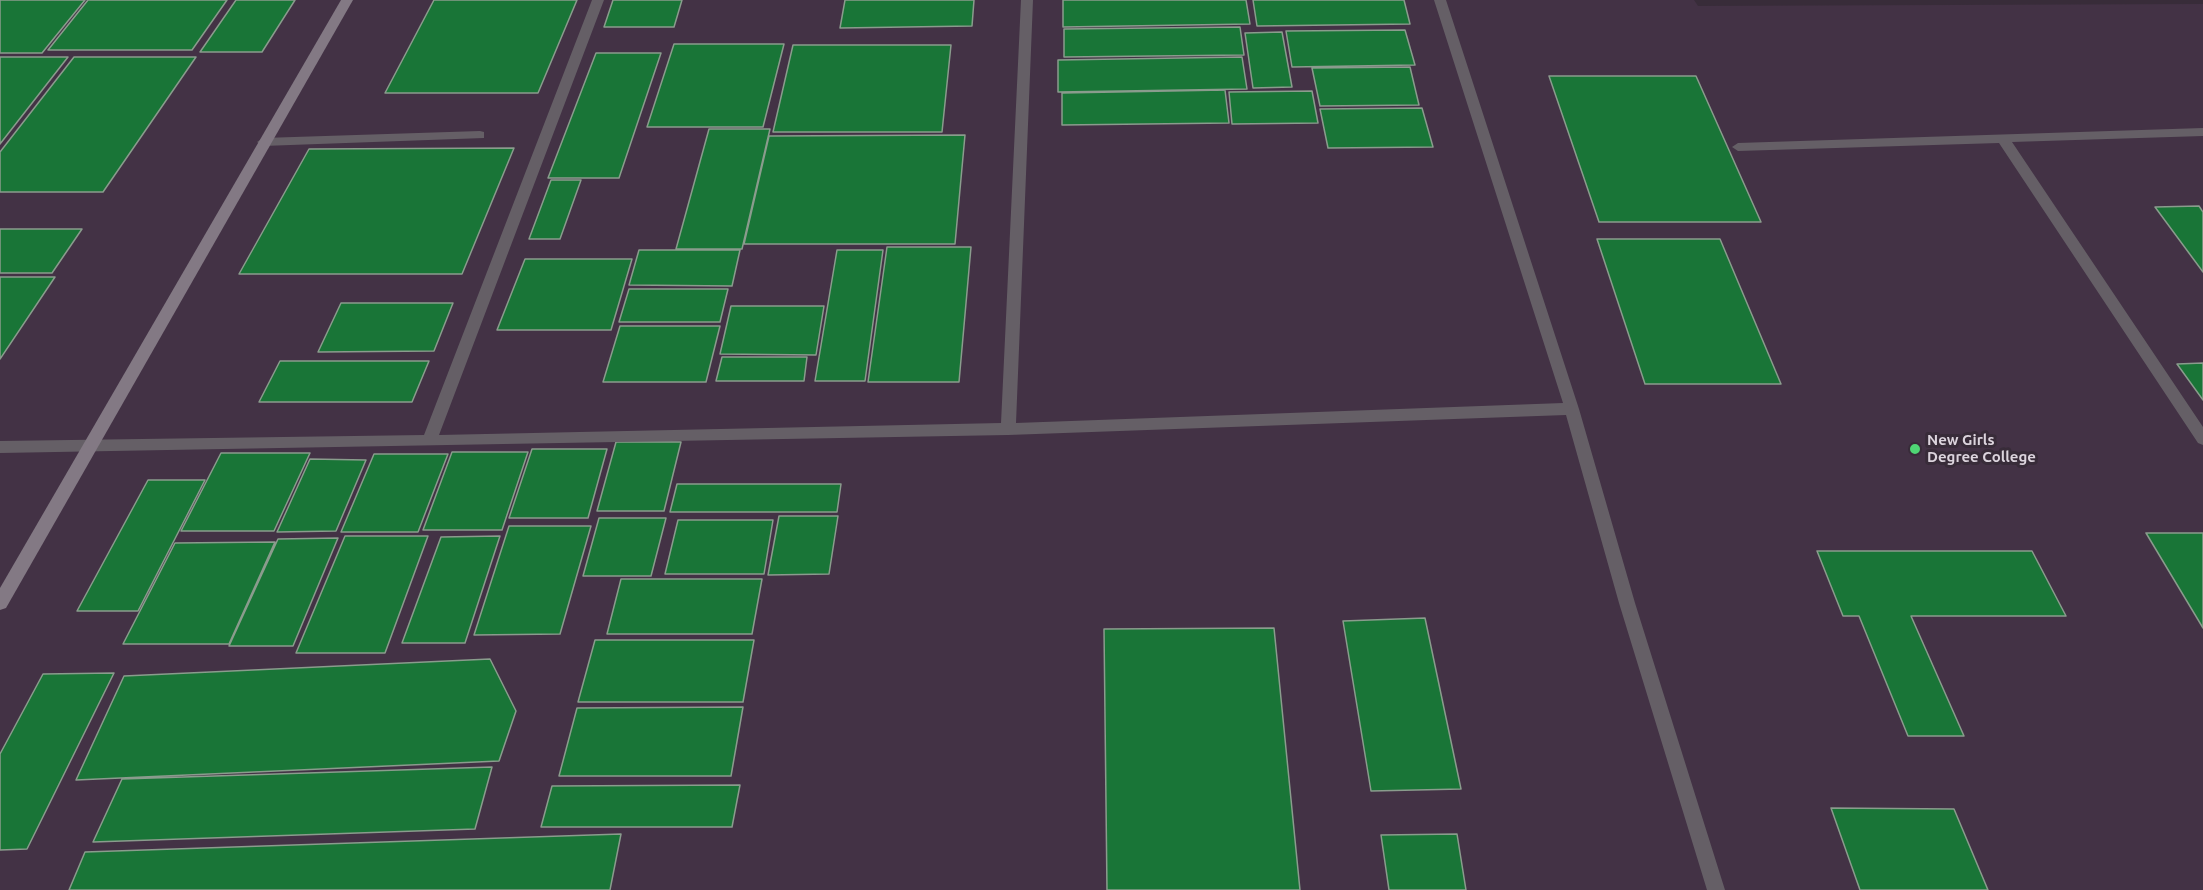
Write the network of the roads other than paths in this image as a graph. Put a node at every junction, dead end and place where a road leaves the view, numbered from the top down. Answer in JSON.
{"nodes":[{"id":1,"x":347,"y":0,"type":"edge"},
{"id":2,"x":598,"y":0,"type":"edge"},
{"id":3,"x":1027,"y":0,"type":"edge"},
{"id":4,"x":1440,"y":0,"type":"edge"},
{"id":5,"x":2203,"y":132,"type":"edge"},
{"id":6,"x":480,"y":135,"type":"dead end"},
{"id":7,"x":2002,"y":137,"type":"junction"},
{"id":8,"x":263,"y":142,"type":"junction"},
{"id":9,"x":1738,"y":147,"type":"dead end"},
{"id":10,"x":1572,"y":409,"type":"junction"},
{"id":11,"x":1008,"y":429,"type":"junction"},
{"id":12,"x":2203,"y":439,"type":"edge"},
{"id":13,"x":429,"y":441,"type":"junction"},
{"id":14,"x":92,"y":444,"type":"junction"},
{"id":15,"x":0,"y":447,"type":"edge"},
{"id":16,"x":0,"y":603,"type":"edge"},
{"id":17,"x":1716,"y":890,"type":"edge"}],
"edges":[{"from":1,"to":8,"type":"street"},
{"from":2,"to":13,"type":"street"},
{"from":3,"to":11,"type":"street"},
{"from":4,"to":10,"type":"street"},
{"from":5,"to":7,"type":"street"},
{"from":6,"to":8,"type":"street"},
{"from":7,"to":9,"type":"street"},
{"from":7,"to":12,"type":"street"},
{"from":8,"to":14,"type":"street"},
{"from":10,"to":11,"type":"street"},
{"from":10,"to":17,"type":"street"},
{"from":11,"to":13,"type":"street"},
{"from":13,"to":14,"type":"street"},
{"from":14,"to":15,"type":"street"},
{"from":14,"to":16,"type":"street"}]}
